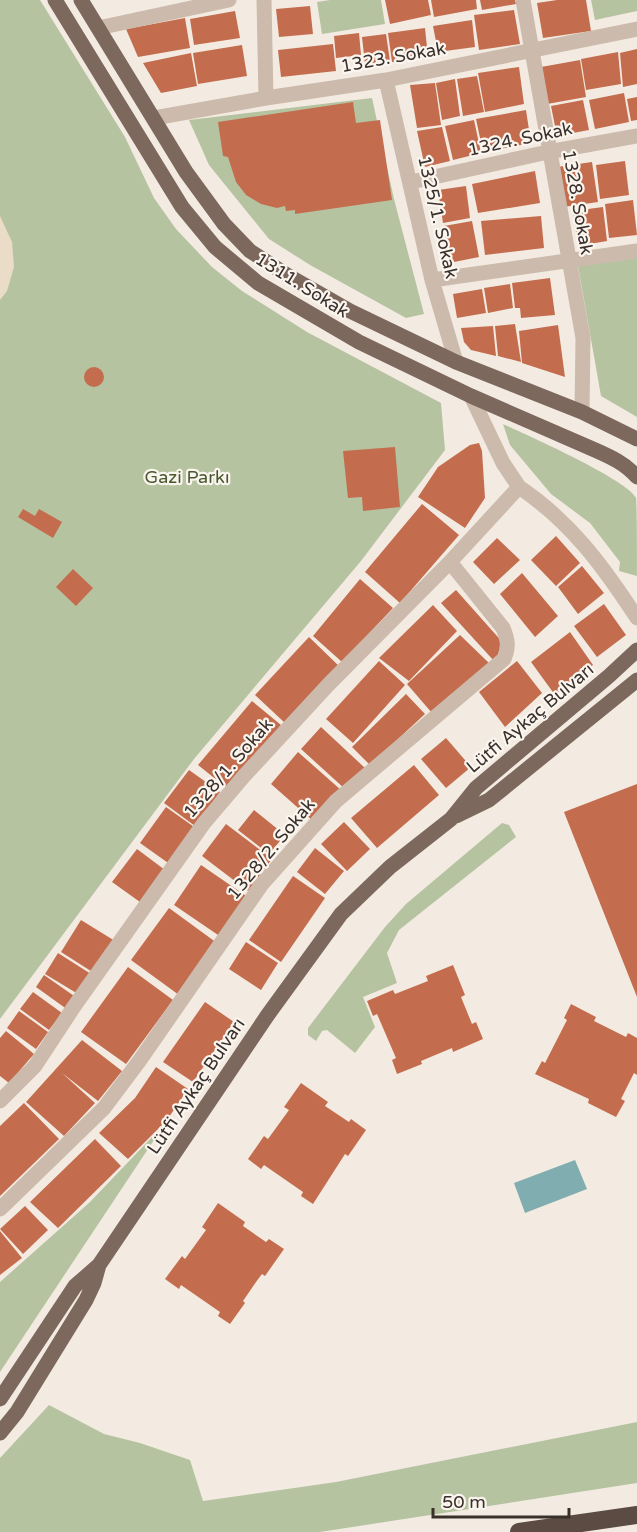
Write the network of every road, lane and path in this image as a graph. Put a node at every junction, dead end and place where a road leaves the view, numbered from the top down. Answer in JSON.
{"nodes":[{"id":1,"x":55,"y":0,"type":"edge"},
{"id":2,"x":81,"y":0,"type":"edge"},
{"id":3,"x":229,"y":0,"type":"edge"},
{"id":4,"x":264,"y":0,"type":"edge"},
{"id":5,"x":523,"y":0,"type":"edge"},
{"id":6,"x":98,"y":28,"type":"junction"},
{"id":7,"x":637,"y":29,"type":"edge"},
{"id":8,"x":531,"y":49,"type":"junction"},
{"id":9,"x":386,"y":80,"type":"junction"},
{"id":10,"x":266,"y":98,"type":"junction"},
{"id":11,"x":154,"y":118,"type":"junction"},
{"id":12,"x":637,"y":136,"type":"edge"},
{"id":13,"x":549,"y":152,"type":"junction"},
{"id":14,"x":411,"y":182,"type":"junction"},
{"id":15,"x":637,"y":251,"type":"edge"},
{"id":16,"x":568,"y":260,"type":"junction"},
{"id":17,"x":432,"y":280,"type":"junction"},
{"id":18,"x":456,"y":362,"type":"junction"},
{"id":19,"x":471,"y":396,"type":"junction"},
{"id":20,"x":582,"y":412,"type":"junction"},
{"id":21,"x":637,"y":440,"type":"edge"},
{"id":22,"x":637,"y":477,"type":"edge"},
{"id":23,"x":519,"y":487,"type":"junction"},
{"id":24,"x":450,"y":562,"type":"junction"},
{"id":25,"x":637,"y":618,"type":"edge"},
{"id":26,"x":637,"y":650,"type":"edge"},
{"id":27,"x":637,"y":680,"type":"edge"},
{"id":28,"x":451,"y":819,"type":"junction"},
{"id":29,"x":0,"y":1101,"type":"edge"},
{"id":30,"x":0,"y":1209,"type":"edge"},
{"id":31,"x":99,"y":1265,"type":"junction"},
{"id":32,"x":0,"y":1399,"type":"edge"},
{"id":33,"x":0,"y":1433,"type":"edge"},
{"id":34,"x":637,"y":1515,"type":"edge"},
{"id":35,"x":519,"y":1532,"type":"edge"}],
"edges":[{"from":1,"to":19,"type":"main road","name":"1311. Sokak"},
{"from":2,"to":6,"type":"main road","name":"1311. Sokak"},
{"from":3,"to":6,"type":"street"},
{"from":4,"to":10,"type":"street"},
{"from":5,"to":8,"type":"street","name":"1328. Sokak"},
{"from":6,"to":11,"type":"main road","name":"1311. Sokak"},
{"from":7,"to":8,"type":"street","name":"1323. Sokak"},
{"from":8,"to":9,"type":"street","name":"1323. Sokak"},
{"from":8,"to":13,"type":"street","name":"1328. Sokak"},
{"from":9,"to":10,"type":"street","name":"1323. Sokak"},
{"from":9,"to":14,"type":"street","name":"1325/1. Sokak"},
{"from":10,"to":11,"type":"street","name":"1323. Sokak"},
{"from":11,"to":18,"type":"main road","name":"1311. Sokak"},
{"from":12,"to":13,"type":"street","name":"1324. Sokak"},
{"from":13,"to":14,"type":"street","name":"1324. Sokak"},
{"from":13,"to":16,"type":"street","name":"1328. Sokak"},
{"from":14,"to":17,"type":"street","name":"1325/1. Sokak"},
{"from":15,"to":16,"type":"street"},
{"from":16,"to":17,"type":"street"},
{"from":16,"to":20,"type":"street","name":"1328. Sokak"},
{"from":17,"to":18,"type":"street","name":"1325/1. Sokak"},
{"from":18,"to":20,"type":"main road","name":"1311. Sokak"},
{"from":19,"to":22,"type":"main road","name":"1311. Sokak"},
{"from":19,"to":23,"type":"street"},
{"from":20,"to":21,"type":"main road","name":"1311. Sokak"},
{"from":23,"to":24,"type":"street","name":"1328/1. Sokak"},
{"from":23,"to":25,"type":"street"},
{"from":24,"to":29,"type":"street","name":"1328/1. Sokak"},
{"from":24,"to":30,"type":"street","name":"1328/2. Sokak"},
{"from":26,"to":28,"type":"main road","name":"Lütfi Aykaç Bulvarı"},
{"from":27,"to":28,"type":"main road","name":"Lütfi Aykaç Bulvarı"},
{"from":28,"to":31,"type":"main road","name":"Lütfi Aykaç Bulvarı"},
{"from":31,"to":32,"type":"main road","name":"Lütfi Aykaç Bulvarı"},
{"from":31,"to":33,"type":"main road"},
{"from":34,"to":35,"type":"highway"}]}
